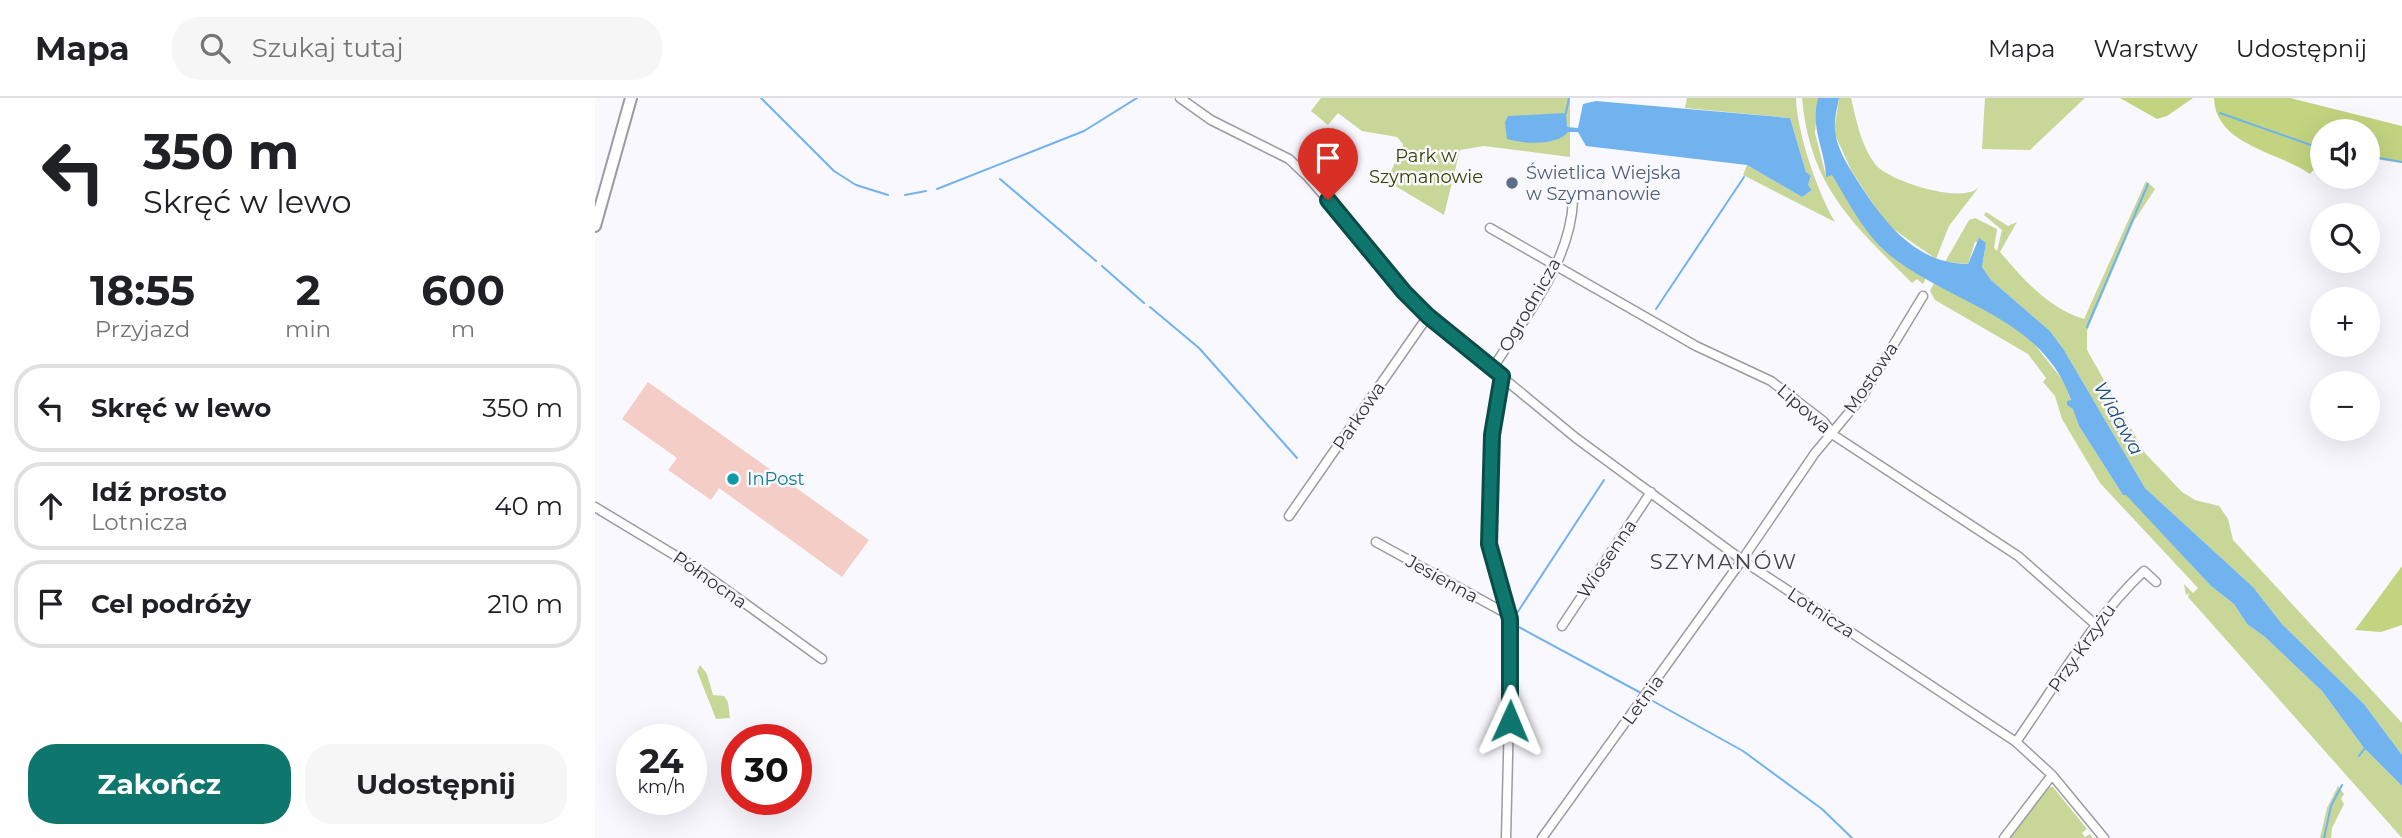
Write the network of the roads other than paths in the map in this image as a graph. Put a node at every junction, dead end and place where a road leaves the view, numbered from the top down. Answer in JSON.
{"nodes":[{"id":1,"x":631,"y":98,"type":"edge"},
{"id":2,"x":1180,"y":98,"type":"edge"},
{"id":3,"x":1573,"y":201,"type":"dead end"},
{"id":4,"x":595,"y":226,"type":"edge"},
{"id":5,"x":1490,"y":228,"type":"dead end"},
{"id":6,"x":1557,"y":265,"type":"junction"},
{"id":7,"x":1923,"y":296,"type":"dead end"},
{"id":8,"x":1428,"y":316,"type":"junction"},
{"id":9,"x":1497,"y":372,"type":"junction"},
{"id":10,"x":1832,"y":432,"type":"junction"},
{"id":11,"x":1651,"y":492,"type":"junction"},
{"id":12,"x":595,"y":507,"type":"edge"},
{"id":13,"x":1289,"y":516,"type":"dead end"},
{"id":14,"x":1376,"y":542,"type":"dead end"},
{"id":15,"x":1742,"y":560,"type":"junction"},
{"id":16,"x":2156,"y":582,"type":"dead end"},
{"id":17,"x":1509,"y":615,"type":"junction"},
{"id":18,"x":2096,"y":625,"type":"junction"},
{"id":19,"x":1562,"y":626,"type":"dead end"},
{"id":20,"x":822,"y":659,"type":"dead end"},
{"id":21,"x":2016,"y":742,"type":"junction"},
{"id":22,"x":2052,"y":775,"type":"junction"},
{"id":23,"x":1506,"y":838,"type":"edge"},
{"id":24,"x":1542,"y":838,"type":"edge"},
{"id":25,"x":2004,"y":838,"type":"edge"},
{"id":26,"x":2104,"y":838,"type":"edge"}],
"edges":[{"from":1,"to":4,"type":"main road"},
{"from":2,"to":8,"type":"street"},
{"from":3,"to":6,"type":"street","name":"Ogrodnicza"},
{"from":5,"to":6,"type":"street","name":"Lipowa"},
{"from":6,"to":9,"type":"street","name":"Ogrodnicza"},
{"from":6,"to":10,"type":"street","name":"Lipowa"},
{"from":7,"to":10,"type":"street","name":"Mostowa"},
{"from":8,"to":9,"type":"street","name":"Lotnicza"},
{"from":8,"to":13,"type":"street","name":"Parkowa"},
{"from":9,"to":11,"type":"street","name":"Lotnicza"},
{"from":9,"to":17,"type":"street","name":"Ogrodnicza"},
{"from":10,"to":15,"type":"street","name":"Mostowa"},
{"from":10,"to":18,"type":"street","name":"Lipowa"},
{"from":11,"to":15,"type":"street","name":"Lotnicza"},
{"from":11,"to":19,"type":"street","name":"Wiosenna"},
{"from":12,"to":20,"type":"street","name":"Północna"},
{"from":14,"to":17,"type":"street","name":"Jesienna"},
{"from":15,"to":21,"type":"street","name":"Lotnicza"},
{"from":15,"to":24,"type":"street","name":"Letnia"},
{"from":16,"to":18,"type":"street","name":"Przy Krzyżu"},
{"from":17,"to":23,"type":"street","name":"Ogrodnicza"},
{"from":18,"to":21,"type":"street","name":"Przy Krzyżu"},
{"from":21,"to":22,"type":"street","name":"Lotnicza"},
{"from":22,"to":25,"type":"street"},
{"from":22,"to":26,"type":"street","name":"Lotnicza"}]}
